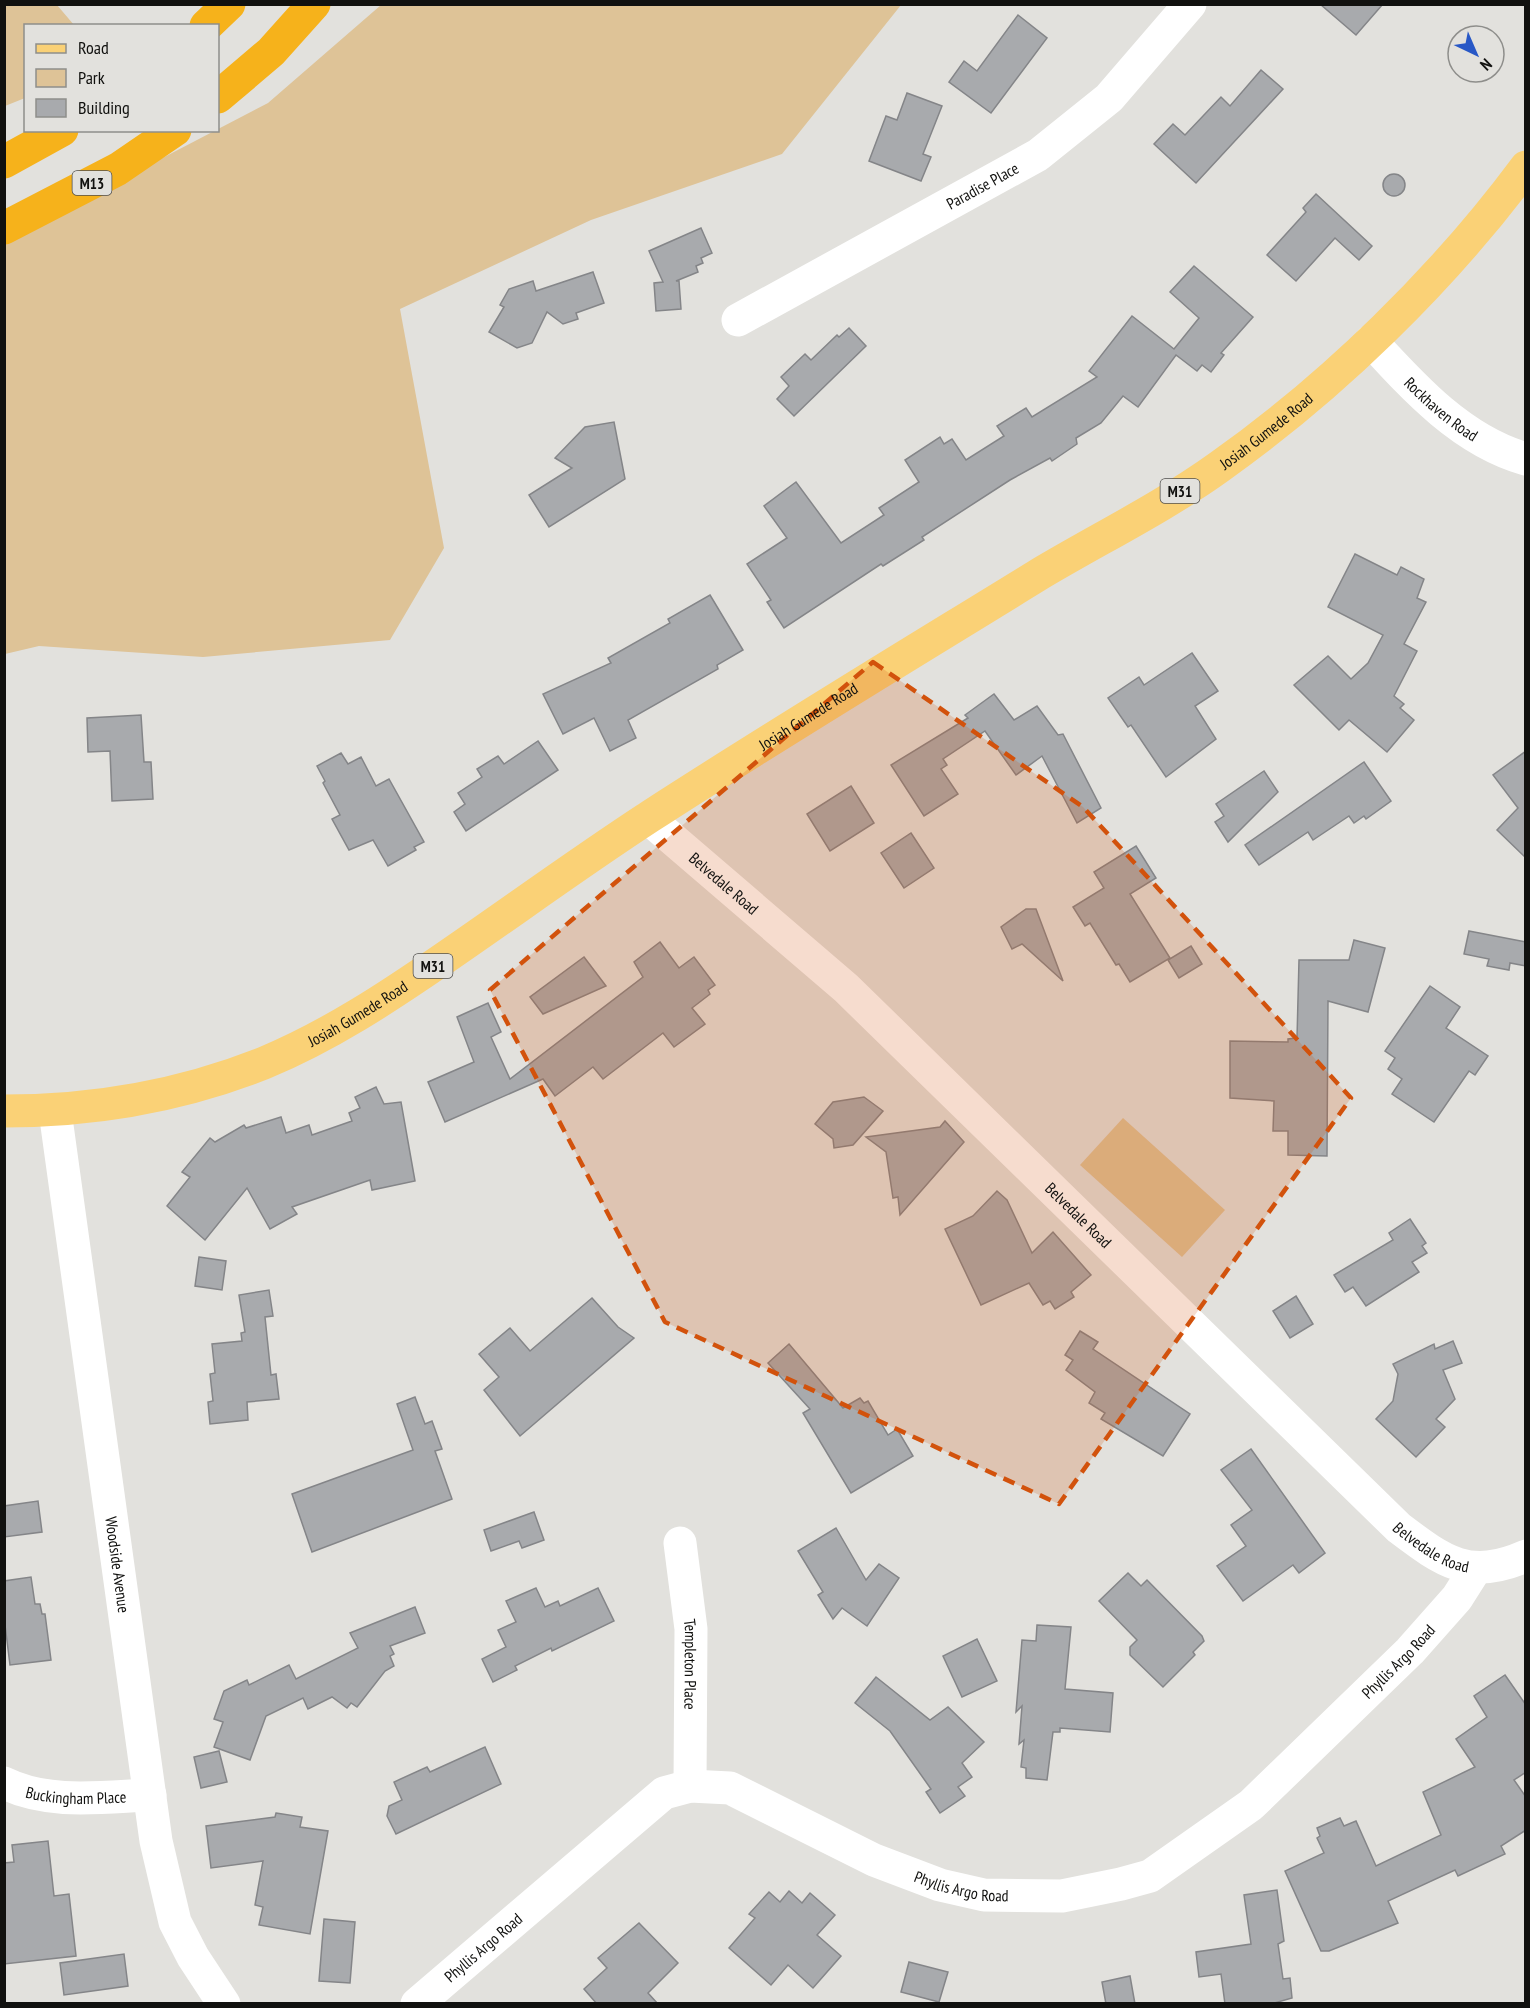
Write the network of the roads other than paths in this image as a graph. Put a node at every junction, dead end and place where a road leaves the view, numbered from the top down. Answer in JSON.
{"nodes":[{"id":1,"x":229,"y":4,"type":"edge"},
{"id":2,"x":314,"y":4,"type":"edge"},
{"id":3,"x":1190,"y":4,"type":"edge"},
{"id":4,"x":208,"y":24,"type":"edge"},
{"id":5,"x":219,"y":96,"type":"edge"},
{"id":6,"x":58,"y":132,"type":"edge"},
{"id":7,"x":172,"y":132,"type":"edge"},
{"id":8,"x":4,"y":162,"type":"edge"},
{"id":9,"x":1526,"y":167,"type":"edge"},
{"id":10,"x":4,"y":228,"type":"edge"},
{"id":11,"x":738,"y":320,"type":"dead end"},
{"id":12,"x":1371,"y":341,"type":"junction"},
{"id":13,"x":1526,"y":459,"type":"edge"},
{"id":14,"x":648,"y":818,"type":"junction"},
{"id":15,"x":4,"y":1111,"type":"edge"},
{"id":16,"x":55,"y":1111,"type":"junction"},
{"id":17,"x":680,"y":1543,"type":"dead end"},
{"id":18,"x":1526,"y":1556,"type":"edge"},
{"id":19,"x":1476,"y":1568,"type":"junction"},
{"id":20,"x":4,"y":1783,"type":"edge"},
{"id":21,"x":690,"y":1786,"type":"junction"},
{"id":22,"x":150,"y":1795,"type":"junction"},
{"id":23,"x":224,"y":2004,"type":"edge"},
{"id":24,"x":417,"y":2004,"type":"edge"}],
"edges":[{"from":1,"to":4,"type":"highway"},
{"from":2,"to":5,"type":"highway"},
{"from":3,"to":11,"type":"street","name":"Paradise Place"},
{"from":6,"to":8,"type":"highway"},
{"from":7,"to":10,"type":"highway","number":"M13"},
{"from":9,"to":12,"type":"main road","name":"Josiah Gumede Road","number":"M31"},
{"from":12,"to":13,"type":"street","name":"Rockhaven Road"},
{"from":12,"to":14,"type":"main road","name":"Josiah Gumede Road","number":"M31"},
{"from":14,"to":16,"type":"main road","name":"Josiah Gumede Road","number":"M31"},
{"from":14,"to":19,"type":"street","name":"Belvedale Road"},
{"from":15,"to":16,"type":"main road","name":"Josiah Gumede Road","number":"M31"},
{"from":16,"to":22,"type":"street","name":"Woodside Avenue"},
{"from":17,"to":21,"type":"street","name":"Templeton Place"},
{"from":18,"to":19,"type":"street","name":"Belvedale Road"},
{"from":19,"to":21,"type":"street","name":"Phyllis Argo Road"},
{"from":20,"to":22,"type":"street","name":"Buckingham Place"},
{"from":21,"to":24,"type":"street","name":"Phyllis Argo Road"},
{"from":22,"to":23,"type":"street","name":"Woodside Avenue"}]}
